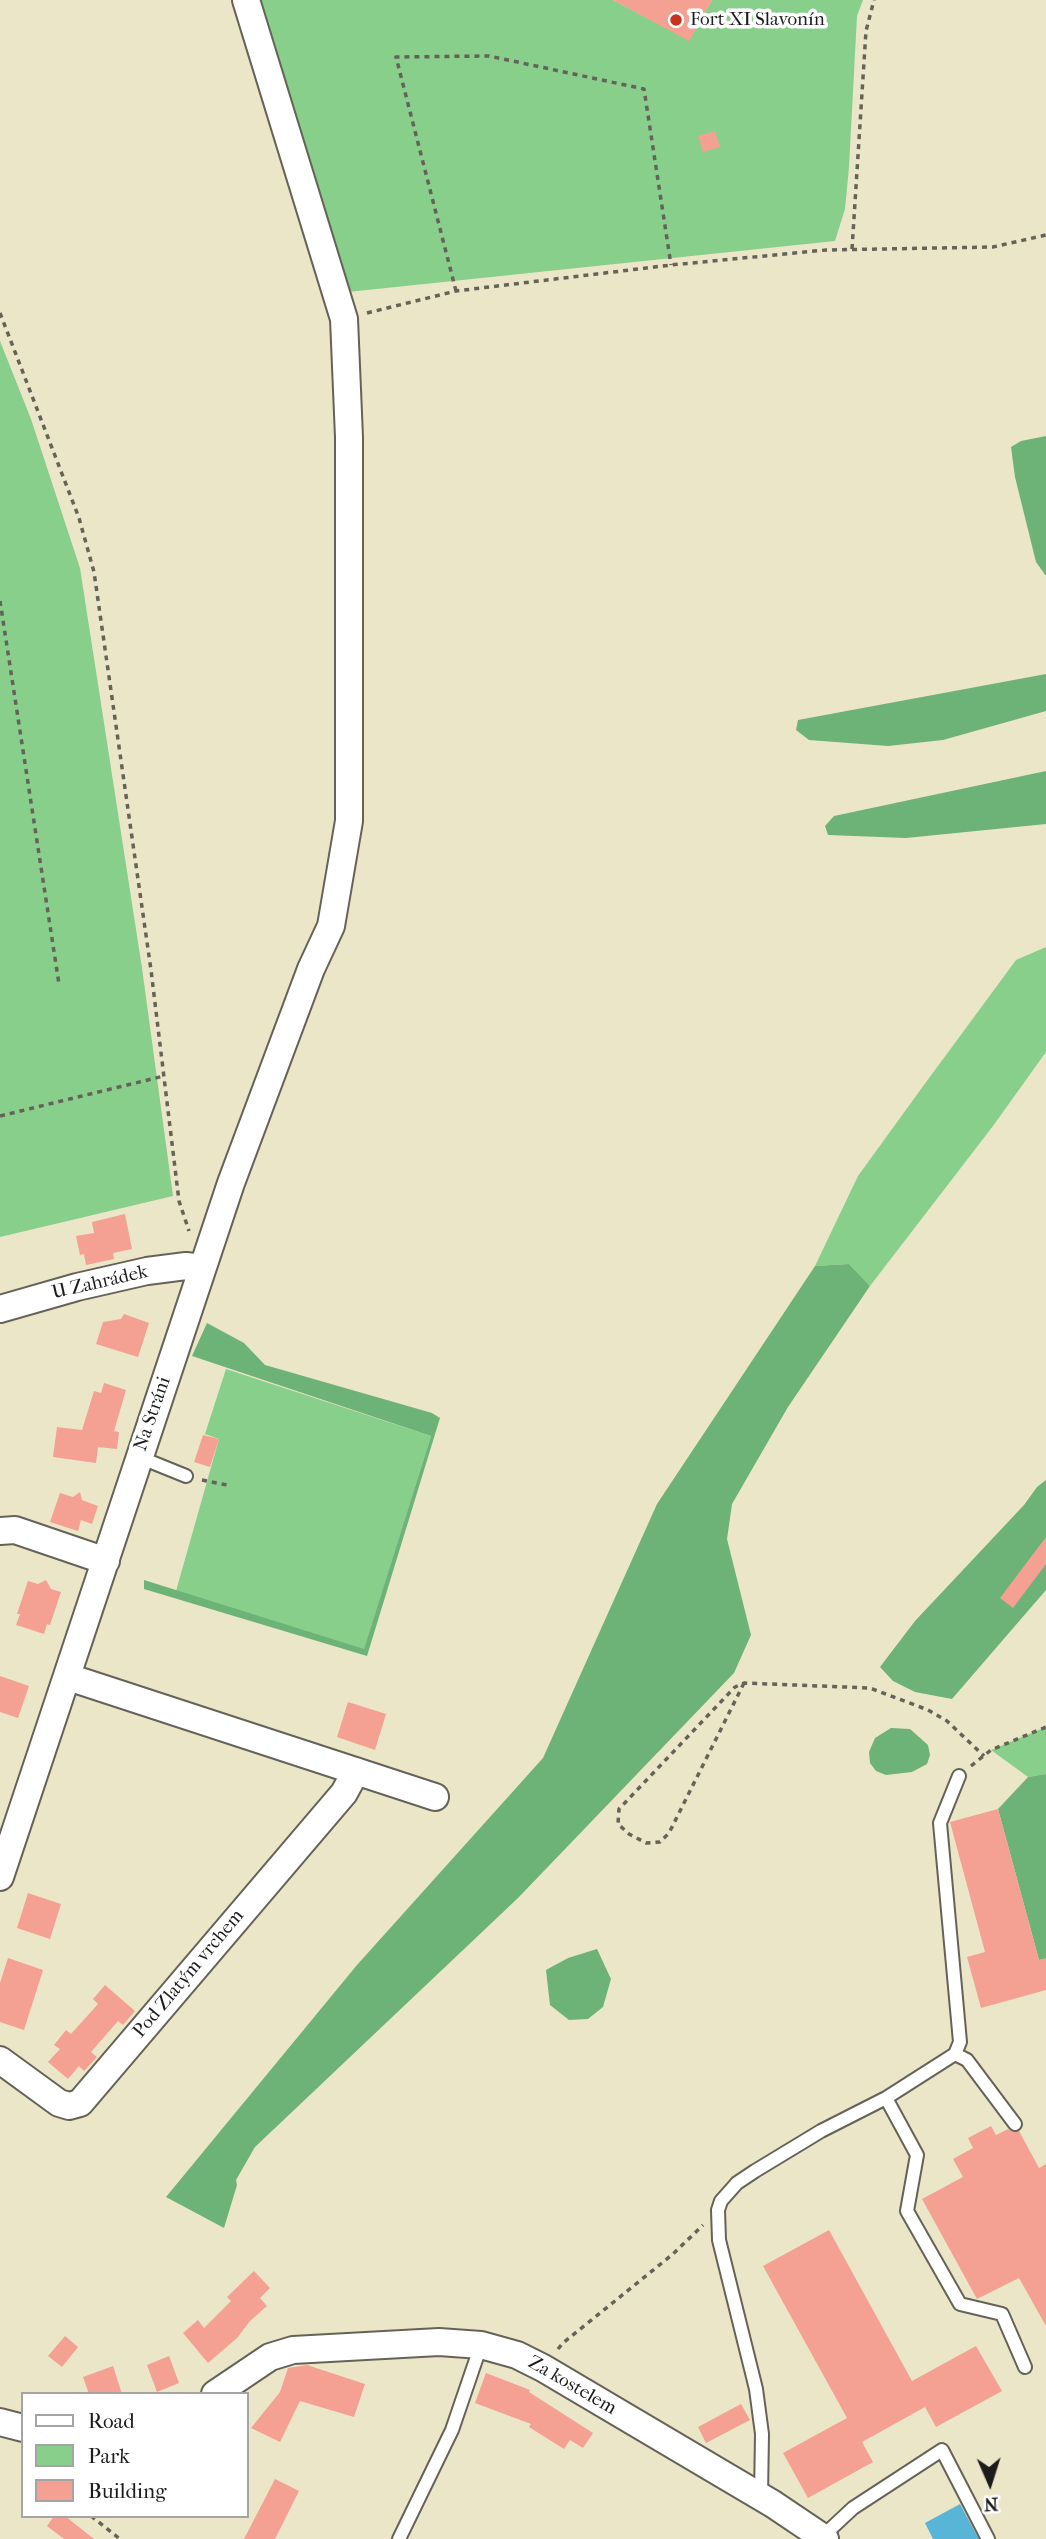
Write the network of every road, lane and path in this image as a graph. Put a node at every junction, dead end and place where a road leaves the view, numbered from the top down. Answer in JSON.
{"nodes":[{"id":1,"x":246,"y":0,"type":"edge"},
{"id":2,"x":874,"y":0,"type":"edge"},
{"id":3,"x":1046,"y":235,"type":"edge"},
{"id":4,"x":852,"y":249,"type":"junction"},
{"id":5,"x":671,"y":265,"type":"junction"},
{"id":6,"x":456,"y":291,"type":"junction"},
{"id":7,"x":0,"y":313,"type":"edge"},
{"id":8,"x":344,"y":319,"type":"junction"},
{"id":9,"x":0,"y":601,"type":"edge"},
{"id":10,"x":59,"y":984,"type":"dead end"},
{"id":11,"x":164,"y":1076,"type":"junction"},
{"id":12,"x":0,"y":1116,"type":"edge"},
{"id":13,"x":204,"y":1263,"type":"junction"},
{"id":14,"x":0,"y":1309,"type":"edge"},
{"id":15,"x":139,"y":1457,"type":"junction"},
{"id":16,"x":186,"y":1476,"type":"joint"},
{"id":17,"x":227,"y":1485,"type":"dead end"},
{"id":18,"x":0,"y":1531,"type":"edge"},
{"id":19,"x":106,"y":1561,"type":"junction"},
{"id":20,"x":68,"y":1677,"type":"junction"},
{"id":21,"x":744,"y":1683,"type":"junction"},
{"id":22,"x":1046,"y":1727,"type":"edge"},
{"id":23,"x":984,"y":1756,"type":"junction"},
{"id":24,"x":356,"y":1771,"type":"junction"},
{"id":25,"x":959,"y":1776,"type":"joint"},
{"id":26,"x":435,"y":1797,"type":"dead end"},
{"id":27,"x":9,"y":1825,"type":"edge"},
{"id":28,"x":0,"y":1877,"type":"edge"},
{"id":29,"x":955,"y":2054,"type":"junction"},
{"id":30,"x":0,"y":2060,"type":"edge"},
{"id":31,"x":886,"y":2098,"type":"junction"},
{"id":32,"x":1016,"y":2124,"type":"dead end"},
{"id":33,"x":718,"y":2210,"type":"junction"},
{"id":34,"x":481,"y":2345,"type":"junction"},
{"id":35,"x":1025,"y":2367,"type":"dead end"},
{"id":36,"x":544,"y":2368,"type":"junction"},
{"id":37,"x":218,"y":2392,"type":"edge"},
{"id":38,"x":0,"y":2422,"type":"edge"},
{"id":39,"x":21,"y":2427,"type":"edge"},
{"id":40,"x":761,"y":2497,"type":"junction"},
{"id":41,"x":94,"y":2518,"type":"edge"},
{"id":42,"x":824,"y":2538,"type":"edge"},
{"id":43,"x":120,"y":2539,"type":"edge"},
{"id":44,"x":400,"y":2539,"type":"edge"},
{"id":45,"x":988,"y":2539,"type":"edge"}],
"edges":[{"from":1,"to":8,"type":"street","name":"Na Stráni"},
{"from":2,"to":4,"type":"path"},
{"from":3,"to":4,"type":"path"},
{"from":4,"to":5,"type":"path"},
{"from":5,"to":6,"type":"path"},
{"from":5,"to":6,"type":"path"},
{"from":6,"to":8,"type":"path"},
{"from":7,"to":11,"type":"path"},
{"from":8,"to":13,"type":"street","name":"Na Stráni"},
{"from":9,"to":10,"type":"path"},
{"from":11,"to":12,"type":"path"},
{"from":11,"to":13,"type":"path"},
{"from":13,"to":14,"type":"street","name":"U Zahrádek"},
{"from":13,"to":15,"type":"street","name":"Na Stráni"},
{"from":15,"to":16,"type":"lane"},
{"from":15,"to":19,"type":"street","name":"Na Stráni"},
{"from":16,"to":17,"type":"path"},
{"from":18,"to":19,"type":"street"},
{"from":19,"to":20,"type":"street","name":"Na Stráni"},
{"from":20,"to":24,"type":"street"},
{"from":20,"to":27,"type":"street","name":"Na Stráni"},
{"from":21,"to":21,"type":"path"},
{"from":21,"to":23,"type":"path"},
{"from":22,"to":23,"type":"path"},
{"from":23,"to":25,"type":"path"},
{"from":24,"to":26,"type":"street"},
{"from":24,"to":30,"type":"street","name":"Pod Zlatým vrchem"},
{"from":25,"to":29,"type":"lane"},
{"from":27,"to":28,"type":"street","name":"Na Stráni"},
{"from":29,"to":31,"type":"lane"},
{"from":29,"to":32,"type":"lane"},
{"from":31,"to":33,"type":"lane"},
{"from":31,"to":35,"type":"lane"},
{"from":33,"to":36,"type":"path"},
{"from":33,"to":40,"type":"lane"},
{"from":34,"to":36,"type":"street","name":"Za kostelem"},
{"from":34,"to":37,"type":"street","name":"Za kostelem"},
{"from":34,"to":44,"type":"lane"},
{"from":36,"to":40,"type":"street","name":"Za kostelem"},
{"from":38,"to":39,"type":"street"},
{"from":40,"to":42,"type":"street","name":"Za kostelem"},
{"from":41,"to":43,"type":"path"},
{"from":42,"to":45,"type":"lane"}]}
